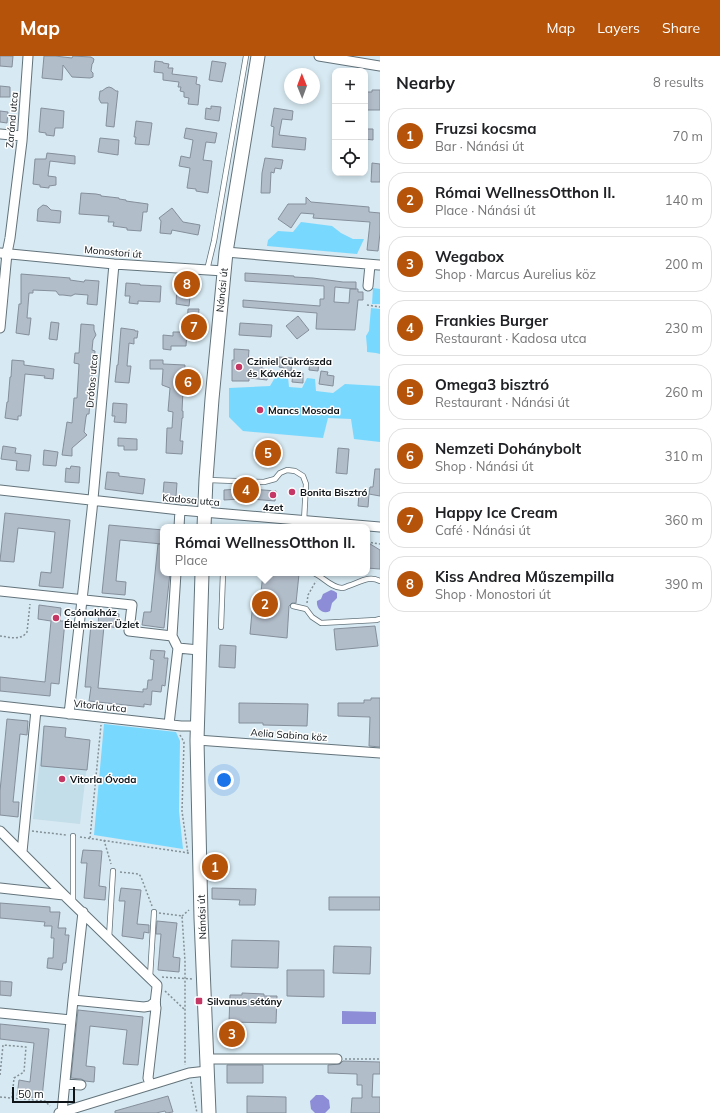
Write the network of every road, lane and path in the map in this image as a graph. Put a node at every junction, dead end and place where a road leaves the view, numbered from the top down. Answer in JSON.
{"nodes":[{"id":1,"x":28,"y":56,"type":"edge"},
{"id":2,"x":246,"y":56,"type":"edge"},
{"id":3,"x":258,"y":56,"type":"edge"},
{"id":4,"x":319,"y":56,"type":"edge"},
{"id":5,"x":380,"y":66,"type":"edge"},
{"id":6,"x":0,"y":134,"type":"edge"},
{"id":7,"x":22,"y":136,"type":"junction"},
{"id":8,"x":226,"y":252,"type":"junction"},
{"id":9,"x":4,"y":253,"type":"edge"},
{"id":10,"x":114,"y":264,"type":"junction"},
{"id":11,"x":374,"y":265,"type":"edge"},
{"id":12,"x":207,"y":270,"type":"junction"},
{"id":13,"x":224,"y":271,"type":"junction"},
{"id":14,"x":368,"y":286,"type":"dead end"},
{"id":15,"x":366,"y":305,"type":"dead end"},
{"id":16,"x":380,"y":306,"type":"edge"},
{"id":17,"x":0,"y":328,"type":"edge"},
{"id":18,"x":206,"y":480,"type":"junction"},
{"id":19,"x":0,"y":490,"type":"edge"},
{"id":20,"x":92,"y":501,"type":"junction"},
{"id":21,"x":180,"y":510,"type":"junction"},
{"id":22,"x":205,"y":512,"type":"junction"},
{"id":23,"x":304,"y":520,"type":"junction"},
{"id":24,"x":179,"y":524,"type":"edge"},
{"id":25,"x":204,"y":524,"type":"edge"},
{"id":26,"x":347,"y":524,"type":"edge"},
{"id":27,"x":370,"y":526,"type":"edge"},
{"id":28,"x":380,"y":527,"type":"edge"},
{"id":29,"x":370,"y":542,"type":"edge"},
{"id":30,"x":380,"y":544,"type":"edge"},
{"id":31,"x":176,"y":576,"type":"edge"},
{"id":32,"x":202,"y":576,"type":"edge"},
{"id":33,"x":223,"y":576,"type":"edge"},
{"id":34,"x":315,"y":576,"type":"edge"},
{"id":35,"x":319,"y":576,"type":"edge"},
{"id":36,"x":380,"y":581,"type":"edge"},
{"id":37,"x":0,"y":591,"type":"edge"},
{"id":38,"x":32,"y":595,"type":"junction"},
{"id":39,"x":82,"y":600,"type":"junction"},
{"id":40,"x":293,"y":606,"type":"dead end"},
{"id":41,"x":306,"y":609,"type":"junction"},
{"id":42,"x":380,"y":619,"type":"edge"},
{"id":43,"x":221,"y":627,"type":"dead end"},
{"id":44,"x":0,"y":636,"type":"edge"},
{"id":45,"x":172,"y":636,"type":"junction"},
{"id":46,"x":178,"y":648,"type":"junction"},
{"id":47,"x":199,"y":650,"type":"junction"},
{"id":48,"x":0,"y":706,"type":"edge"},
{"id":49,"x":36,"y":710,"type":"junction"},
{"id":50,"x":69,"y":714,"type":"junction"},
{"id":51,"x":101,"y":717,"type":"junction"},
{"id":52,"x":169,"y":724,"type":"junction"},
{"id":53,"x":181,"y":726,"type":"junction"},
{"id":54,"x":197,"y":726,"type":"junction"},
{"id":55,"x":197,"y":740,"type":"junction"},
{"id":56,"x":380,"y":753,"type":"edge"},
{"id":57,"x":24,"y":830,"type":"junction"},
{"id":58,"x":0,"y":831,"type":"edge"},
{"id":59,"x":73,"y":836,"type":"junction"},
{"id":60,"x":90,"y":838,"type":"junction"},
{"id":61,"x":104,"y":840,"type":"junction"},
{"id":62,"x":22,"y":852,"type":"junction"},
{"id":63,"x":192,"y":856,"type":"junction"},
{"id":64,"x":113,"y":871,"type":"junction"},
{"id":65,"x":0,"y":888,"type":"edge"},
{"id":66,"x":64,"y":895,"type":"junction"},
{"id":67,"x":73,"y":903,"type":"junction"},
{"id":68,"x":189,"y":910,"type":"dead end"},
{"id":69,"x":82,"y":912,"type":"junction"},
{"id":70,"x":154,"y":912,"type":"junction"},
{"id":71,"x":182,"y":916,"type":"junction"},
{"id":72,"x":109,"y":938,"type":"junction"},
{"id":73,"x":185,"y":978,"type":"junction"},
{"id":74,"x":204,"y":980,"type":"junction"},
{"id":75,"x":154,"y":981,"type":"junction"},
{"id":76,"x":73,"y":1000,"type":"junction"},
{"id":77,"x":155,"y":1002,"type":"junction"},
{"id":78,"x":185,"y":1010,"type":"junction"},
{"id":79,"x":0,"y":1013,"type":"edge"},
{"id":80,"x":71,"y":1020,"type":"junction"},
{"id":81,"x":337,"y":1059,"type":"joint"},
{"id":82,"x":380,"y":1059,"type":"edge"},
{"id":83,"x":207,"y":1065,"type":"junction"},
{"id":84,"x":189,"y":1073,"type":"junction"},
{"id":85,"x":0,"y":1076,"type":"edge"},
{"id":86,"x":65,"y":1084,"type":"junction"},
{"id":87,"x":150,"y":1084,"type":"junction"},
{"id":88,"x":81,"y":1085,"type":"dead end"},
{"id":89,"x":0,"y":1097,"type":"edge"},
{"id":90,"x":12,"y":1098,"type":"junction"},
{"id":91,"x":50,"y":1106,"type":"dead end"},
{"id":92,"x":60,"y":1113,"type":"edge"},
{"id":93,"x":197,"y":1113,"type":"edge"},
{"id":94,"x":209,"y":1113,"type":"edge"}],
"edges":[{"from":1,"to":7,"type":"street","name":"Zaránd utca"},
{"from":2,"to":12,"type":"lane"},
{"from":3,"to":8,"type":"street","name":"Nánási út"},
{"from":4,"to":5,"type":"street"},
{"from":6,"to":7,"type":"street"},
{"from":7,"to":9,"type":"street","name":"Zaránd utca"},
{"from":8,"to":11,"type":"street"},
{"from":8,"to":13,"type":"street","name":"Nánási út"},
{"from":9,"to":10,"type":"street","name":"Monostori út"},
{"from":9,"to":17,"type":"street","name":"Zaránd utca"},
{"from":10,"to":12,"type":"street","name":"Monostori út"},
{"from":10,"to":20,"type":"street","name":"Drótos utca"},
{"from":11,"to":14,"type":"street"},
{"from":12,"to":13,"type":"street","name":"Monostori út"},
{"from":13,"to":18,"type":"street","name":"Nánási út"},
{"from":15,"to":16,"type":"path"},
{"from":18,"to":22,"type":"street","name":"Nánási út"},
{"from":18,"to":23,"type":"lane"},
{"from":19,"to":20,"type":"street","name":"Kadosa utca"},
{"from":20,"to":21,"type":"street","name":"Kadosa utca"},
{"from":20,"to":39,"type":"street","name":"Drótos utca"},
{"from":21,"to":22,"type":"street","name":"Kadosa utca"},
{"from":21,"to":24,"type":"street"},
{"from":22,"to":23,"type":"street","name":"Kadosa utca"},
{"from":22,"to":25,"type":"street","name":"Nánási út"},
{"from":23,"to":26,"type":"street","name":"Kadosa utca"},
{"from":27,"to":28,"type":"street","name":"Kadosa utca"},
{"from":29,"to":30,"type":"path"},
{"from":31,"to":45,"type":"street"},
{"from":32,"to":47,"type":"street","name":"Nánási út"},
{"from":33,"to":43,"type":"lane"},
{"from":34,"to":41,"type":"path"},
{"from":35,"to":36,"type":"lane"},
{"from":37,"to":38,"type":"street"},
{"from":38,"to":39,"type":"street"},
{"from":38,"to":44,"type":"path"},
{"from":39,"to":45,"type":"street"},
{"from":39,"to":50,"type":"street","name":"Drótos utca"},
{"from":40,"to":41,"type":"lane"},
{"from":41,"to":42,"type":"lane"},
{"from":45,"to":46,"type":"street"},
{"from":46,"to":47,"type":"street"},
{"from":46,"to":52,"type":"street"},
{"from":47,"to":54,"type":"street","name":"Nánási út"},
{"from":48,"to":49,"type":"street","name":"Vitorla utca"},
{"from":49,"to":50,"type":"street","name":"Vitorla utca"},
{"from":49,"to":57,"type":"street"},
{"from":50,"to":51,"type":"street","name":"Vitorla utca"},
{"from":51,"to":52,"type":"street","name":"Vitorla utca"},
{"from":51,"to":60,"type":"path"},
{"from":52,"to":53,"type":"street","name":"Vitorla utca"},
{"from":53,"to":54,"type":"street","name":"Vitorla utca"},
{"from":53,"to":63,"type":"path"},
{"from":54,"to":55,"type":"street","name":"Nánási út"},
{"from":55,"to":56,"type":"street","name":"Aelia Sabina köz"},
{"from":55,"to":63,"type":"street","name":"Nánási út"},
{"from":57,"to":59,"type":"path"},
{"from":57,"to":62,"type":"street"},
{"from":58,"to":62,"type":"street"},
{"from":59,"to":60,"type":"path"},
{"from":59,"to":67,"type":"lane"},
{"from":60,"to":61,"type":"path"},
{"from":61,"to":63,"type":"path"},
{"from":61,"to":64,"type":"path"},
{"from":62,"to":66,"type":"street"},
{"from":63,"to":74,"type":"street","name":"Nánási út"},
{"from":64,"to":70,"type":"path"},
{"from":64,"to":72,"type":"lane"},
{"from":65,"to":66,"type":"street"},
{"from":66,"to":67,"type":"street"},
{"from":67,"to":69,"type":"street"},
{"from":68,"to":71,"type":"path"},
{"from":69,"to":72,"type":"street"},
{"from":69,"to":76,"type":"street"},
{"from":70,"to":71,"type":"path"},
{"from":70,"to":75,"type":"lane"},
{"from":71,"to":73,"type":"path"},
{"from":72,"to":75,"type":"street"},
{"from":73,"to":74,"type":"path"},
{"from":73,"to":75,"type":"path"},
{"from":73,"to":78,"type":"path"},
{"from":74,"to":83,"type":"street","name":"Nánási út"},
{"from":75,"to":77,"type":"street"},
{"from":75,"to":78,"type":"path"},
{"from":76,"to":77,"type":"street"},
{"from":76,"to":80,"type":"street"},
{"from":77,"to":87,"type":"street"},
{"from":78,"to":84,"type":"path"},
{"from":79,"to":80,"type":"street"},
{"from":80,"to":86,"type":"street"},
{"from":81,"to":82,"type":"path"},
{"from":81,"to":83,"type":"street"},
{"from":83,"to":84,"type":"street"},
{"from":83,"to":94,"type":"street","name":"Nánási út"},
{"from":84,"to":87,"type":"street"},
{"from":84,"to":93,"type":"path"},
{"from":85,"to":90,"type":"path"},
{"from":86,"to":88,"type":"street"},
{"from":86,"to":92,"type":"street"},
{"from":87,"to":92,"type":"street"},
{"from":89,"to":90,"type":"path"},
{"from":90,"to":91,"type":"path"}]}
